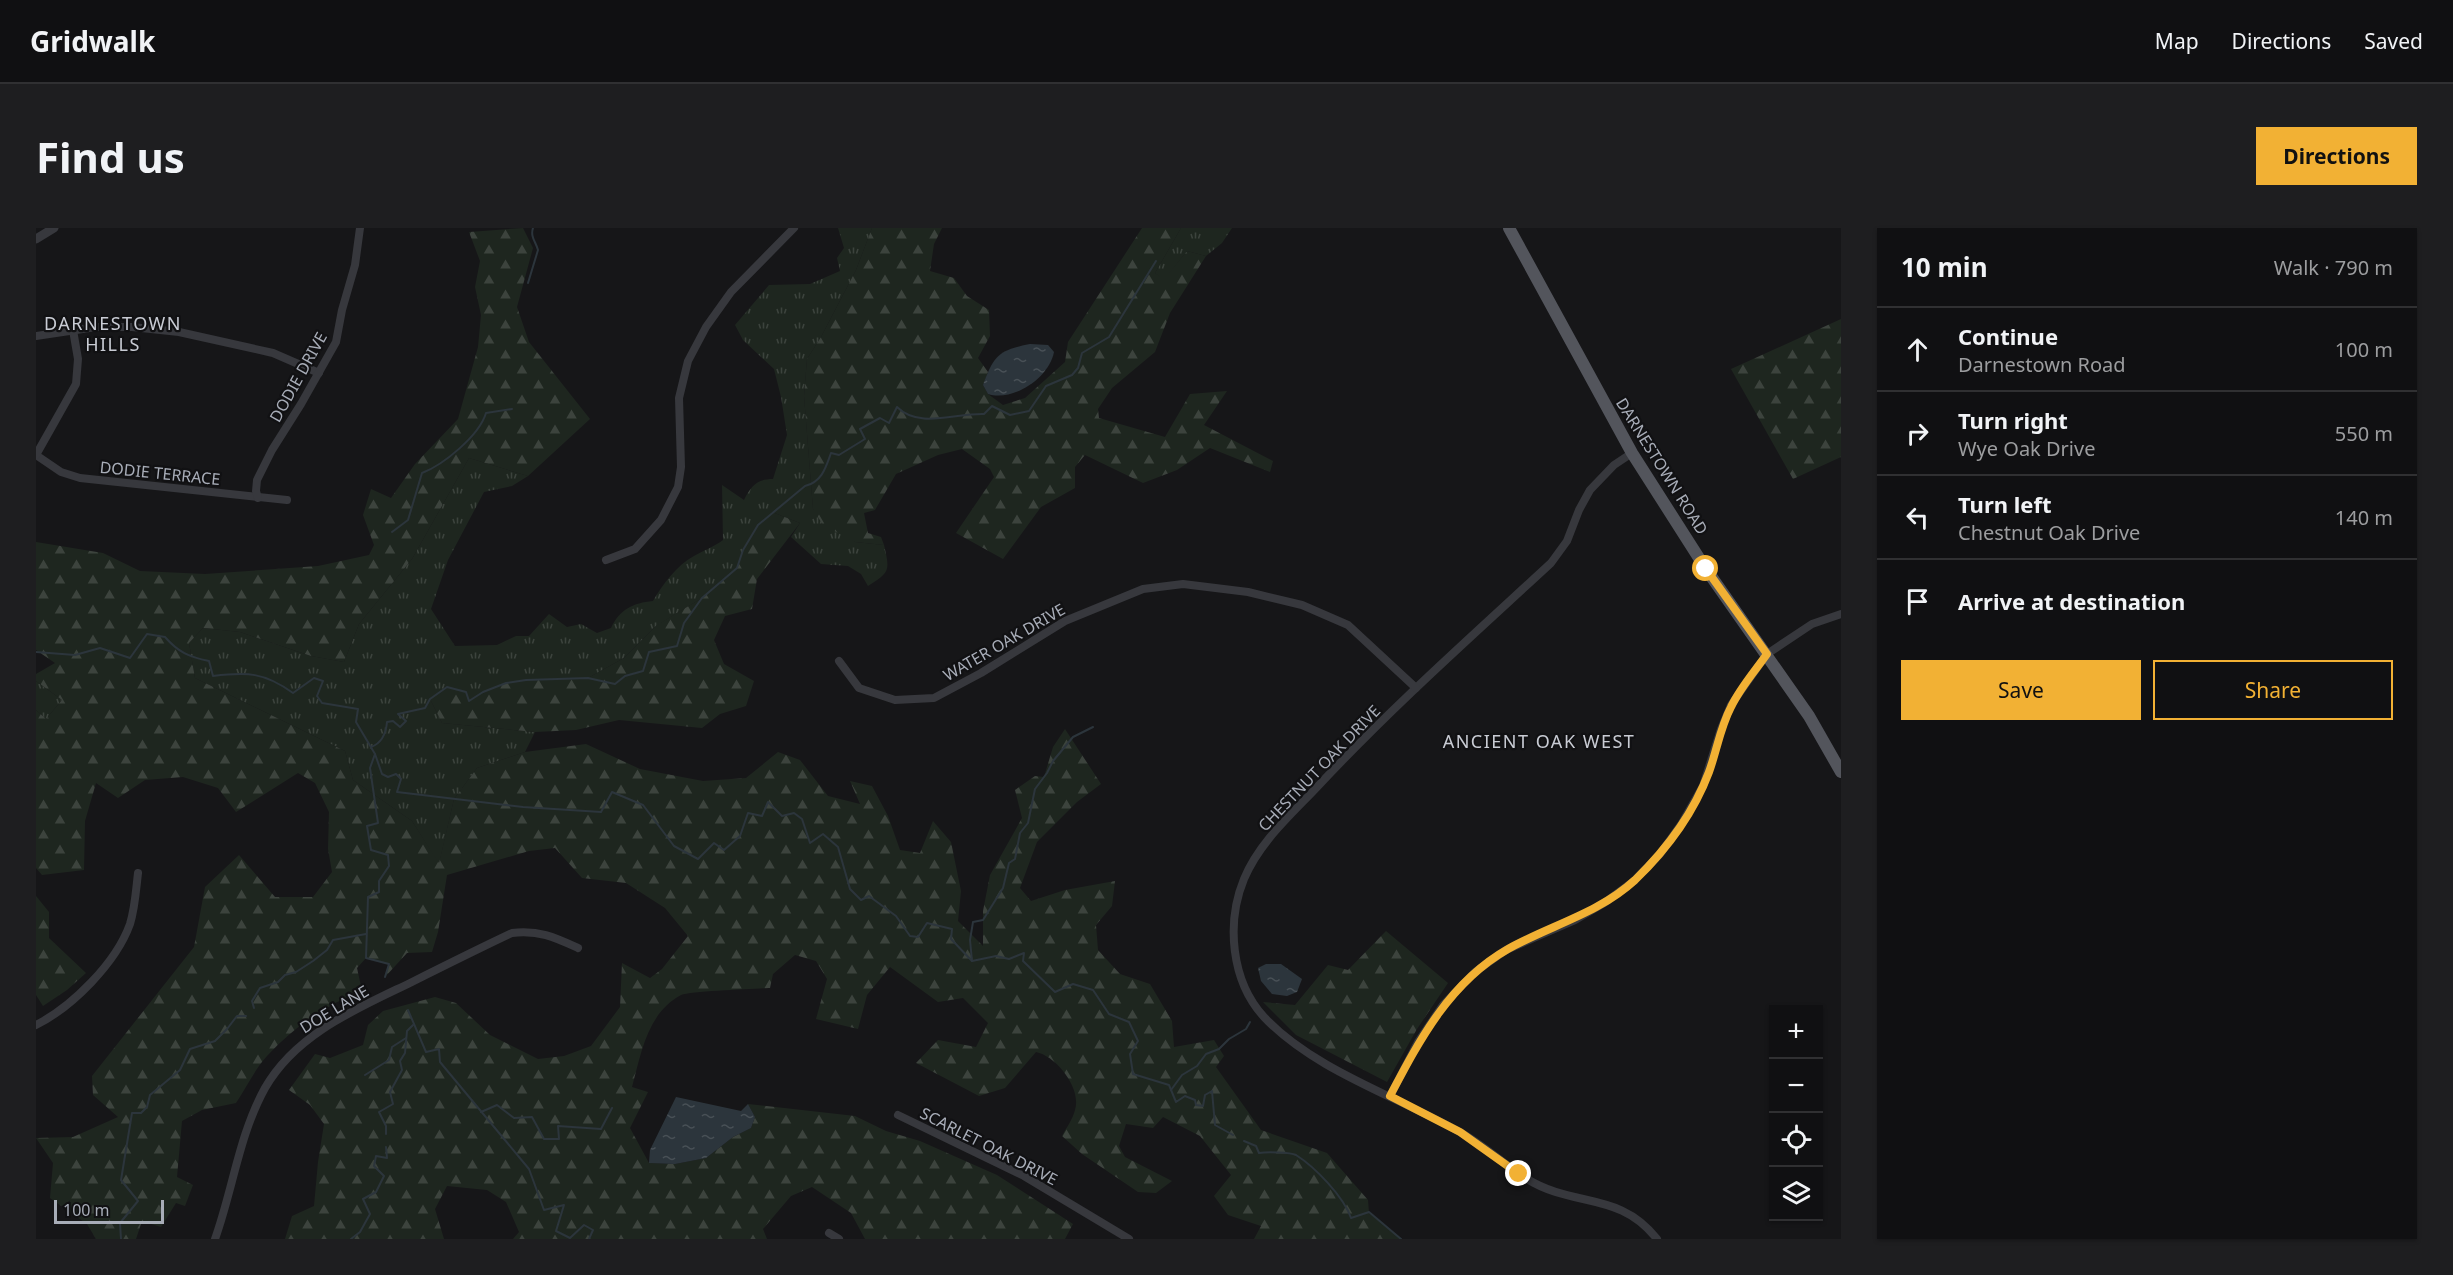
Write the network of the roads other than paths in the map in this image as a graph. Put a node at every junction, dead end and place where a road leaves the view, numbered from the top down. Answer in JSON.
{"nodes":[{"id":1,"x":54,"y":228,"type":"edge"},
{"id":2,"x":360,"y":228,"type":"edge"},
{"id":3,"x":794,"y":228,"type":"edge"},
{"id":4,"x":1509,"y":228,"type":"edge"},
{"id":5,"x":36,"y":239,"type":"edge"},
{"id":6,"x":74,"y":330,"type":"junction"},
{"id":7,"x":36,"y":336,"type":"edge"},
{"id":8,"x":319,"y":373,"type":"junction"},
{"id":9,"x":1632,"y":453,"type":"junction"},
{"id":10,"x":36,"y":455,"type":"edge"},
{"id":11,"x":258,"y":498,"type":"junction"},
{"id":12,"x":287,"y":500,"type":"dead end"},
{"id":13,"x":606,"y":560,"type":"dead end"},
{"id":14,"x":1841,"y":614,"type":"edge"},
{"id":15,"x":1767,"y":654,"type":"junction"},
{"id":16,"x":839,"y":661,"type":"dead end"},
{"id":17,"x":1416,"y":688,"type":"junction"},
{"id":18,"x":1841,"y":772,"type":"edge"},
{"id":19,"x":138,"y":873,"type":"dead end"},
{"id":20,"x":578,"y":948,"type":"dead end"},
{"id":21,"x":36,"y":1025,"type":"edge"},
{"id":22,"x":1390,"y":1096,"type":"junction"},
{"id":23,"x":898,"y":1115,"type":"dead end"},
{"id":24,"x":829,"y":1233,"type":"dead end"},
{"id":25,"x":215,"y":1239,"type":"edge"},
{"id":26,"x":839,"y":1239,"type":"edge"},
{"id":27,"x":1129,"y":1239,"type":"edge"},
{"id":28,"x":1658,"y":1239,"type":"edge"}],
"edges":[{"from":1,"to":5,"type":"street"},
{"from":2,"to":8,"type":"street","name":"DODIE DRIVE"},
{"from":3,"to":13,"type":"street"},
{"from":4,"to":9,"type":"main road","name":"DARNESTOWN ROAD"},
{"from":6,"to":7,"type":"street"},
{"from":6,"to":8,"type":"street"},
{"from":6,"to":10,"type":"street"},
{"from":8,"to":11,"type":"street","name":"DODIE DRIVE"},
{"from":9,"to":15,"type":"main road","name":"DARNESTOWN ROAD"},
{"from":9,"to":17,"type":"street","name":"CHESTNUT OAK DRIVE"},
{"from":10,"to":11,"type":"street","name":"DODIE TERRACE"},
{"from":11,"to":12,"type":"street","name":"DODIE TERRACE"},
{"from":14,"to":15,"type":"street"},
{"from":15,"to":18,"type":"main road","name":"DARNESTOWN ROAD"},
{"from":15,"to":22,"type":"street"},
{"from":16,"to":17,"type":"street","name":"WATER OAK DRIVE"},
{"from":17,"to":22,"type":"street","name":"CHESTNUT OAK DRIVE"},
{"from":19,"to":21,"type":"street"},
{"from":20,"to":25,"type":"street","name":"DOE LANE"},
{"from":22,"to":28,"type":"street","name":"CHESTNUT OAK DRIVE"},
{"from":23,"to":27,"type":"street","name":"SCARLET OAK DRIVE"},
{"from":24,"to":26,"type":"street"}]}
